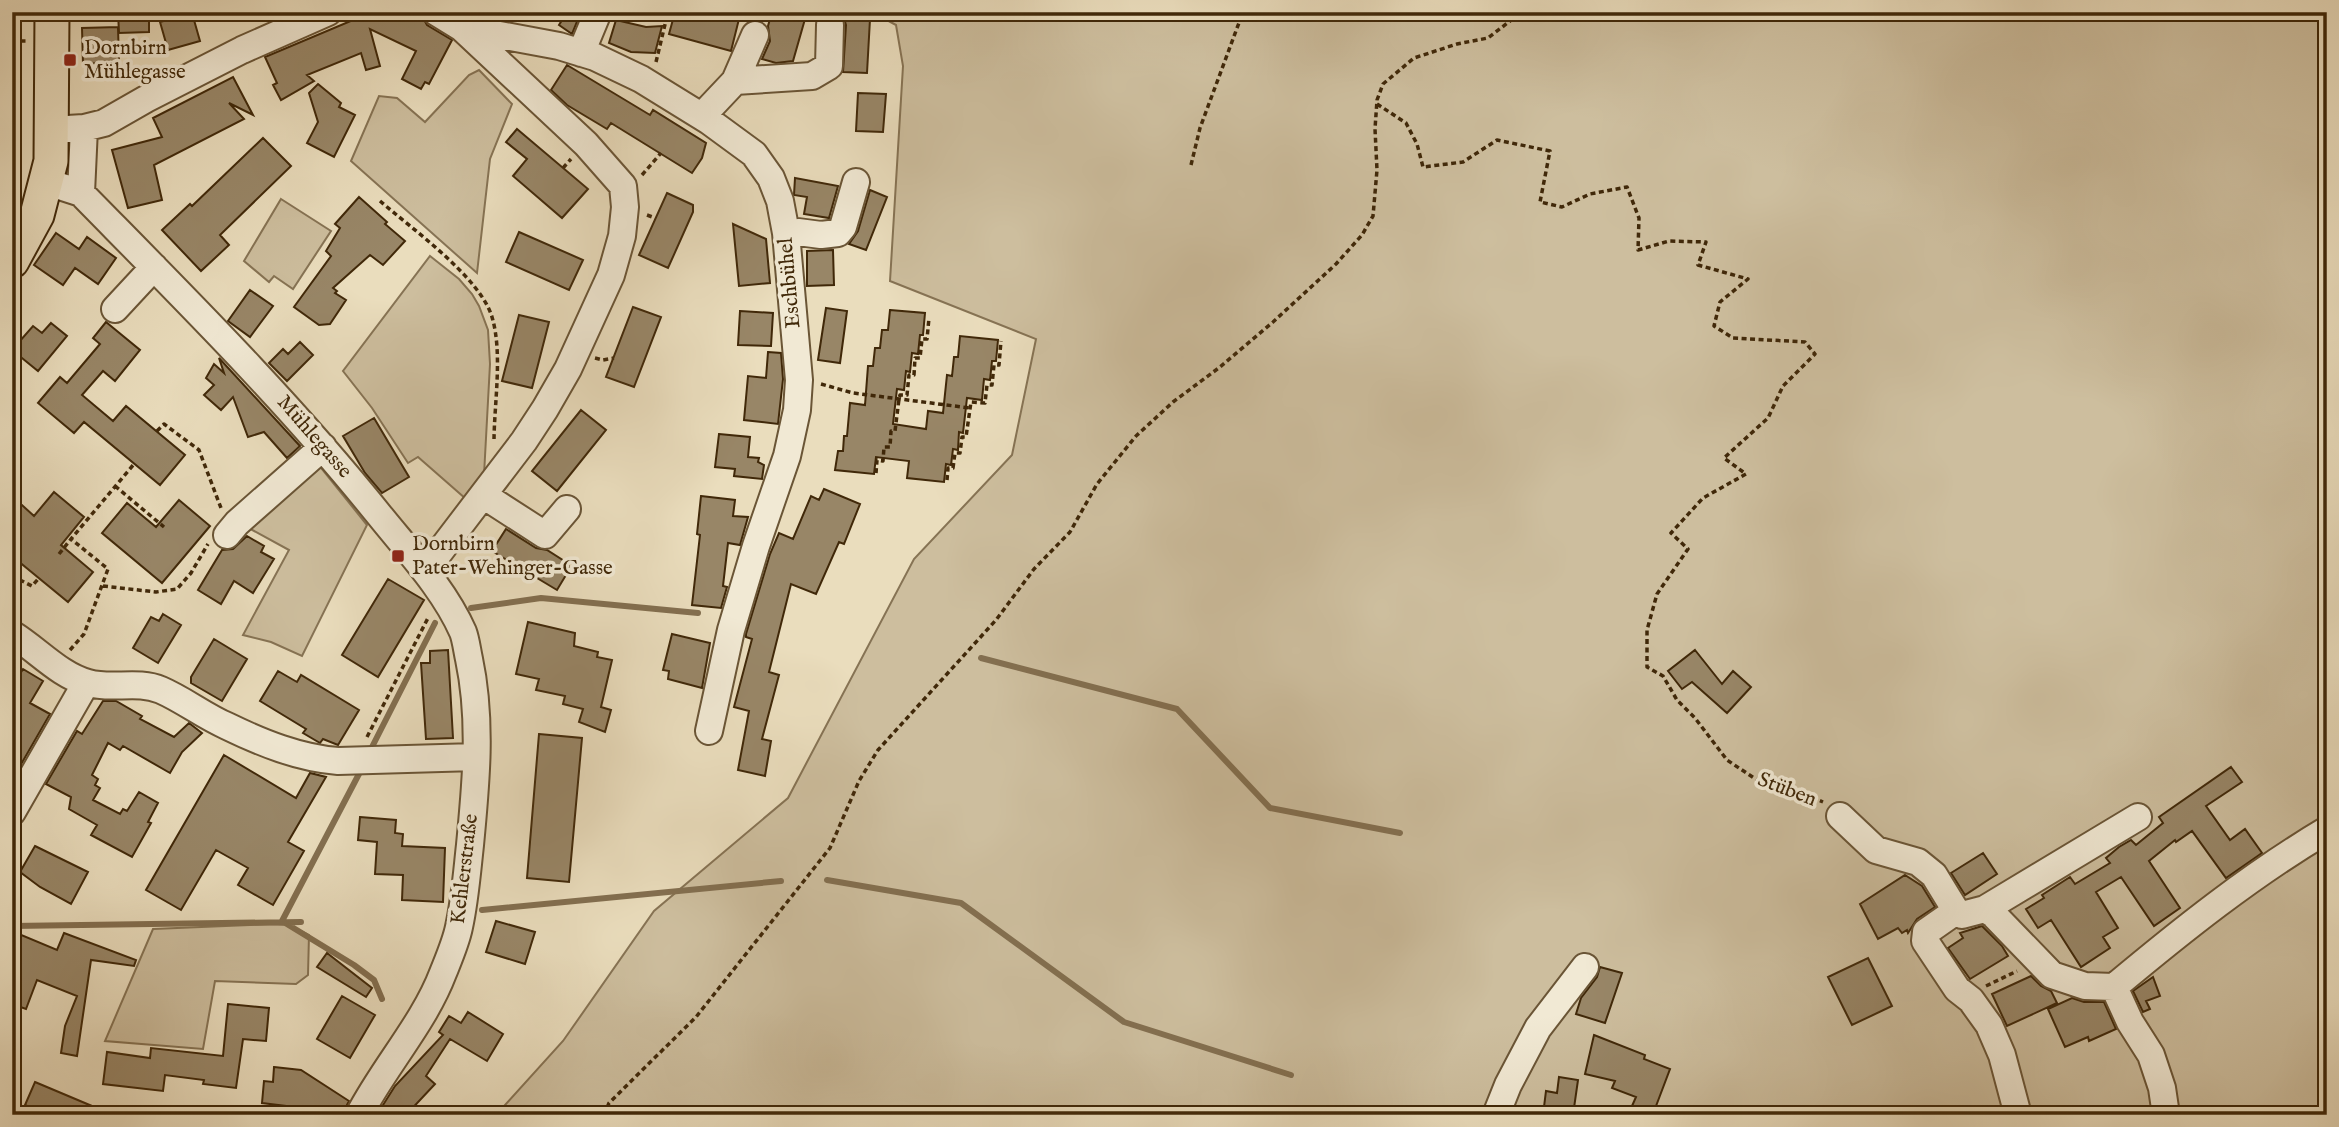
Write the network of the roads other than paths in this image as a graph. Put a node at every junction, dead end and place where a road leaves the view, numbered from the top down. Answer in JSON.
{"nodes":[{"id":1,"x":52,"y":12,"type":"edge"},
{"id":2,"x":328,"y":12,"type":"edge"},
{"id":3,"x":436,"y":12,"type":"edge"},
{"id":4,"x":598,"y":12,"type":"edge"},
{"id":5,"x":743,"y":20,"type":"edge"},
{"id":6,"x":830,"y":25,"type":"dead end"},
{"id":7,"x":462,"y":28,"type":"junction"},
{"id":8,"x":581,"y":52,"type":"junction"},
{"id":9,"x":735,"y":81,"type":"junction"},
{"id":10,"x":702,"y":116,"type":"junction"},
{"id":11,"x":84,"y":128,"type":"junction"},
{"id":12,"x":51,"y":130,"type":"junction"},
{"id":13,"x":47,"y":182,"type":"junction"},
{"id":14,"x":856,"y":182,"type":"dead end"},
{"id":15,"x":81,"y":193,"type":"junction"},
{"id":16,"x":799,"y":200,"type":"dead end"},
{"id":17,"x":799,"y":240,"type":"junction"},
{"id":18,"x":12,"y":261,"type":"edge"},
{"id":19,"x":154,"y":267,"type":"junction"},
{"id":20,"x":802,"y":290,"type":"dead end"},
{"id":21,"x":115,"y":309,"type":"dead end"},
{"id":22,"x":323,"y":447,"type":"junction"},
{"id":23,"x":489,"y":487,"type":"junction"},
{"id":24,"x":568,"y":509,"type":"dead end"},
{"id":25,"x":219,"y":529,"type":"road end"},
{"id":26,"x":425,"y":571,"type":"junction"},
{"id":27,"x":12,"y":634,"type":"edge"},
{"id":28,"x":86,"y":683,"type":"junction"},
{"id":29,"x":478,"y":723,"type":"joint"},
{"id":30,"x":709,"y":731,"type":"dead end"},
{"id":31,"x":476,"y":757,"type":"junction"},
{"id":32,"x":12,"y":813,"type":"edge"},
{"id":33,"x":1840,"y":816,"type":"road end"},
{"id":34,"x":2138,"y":817,"type":"dead end"},
{"id":35,"x":2327,"y":830,"type":"edge"},
{"id":36,"x":1985,"y":909,"type":"junction"},
{"id":37,"x":1956,"y":911,"type":"junction"},
{"id":38,"x":1585,"y":967,"type":"dead end"},
{"id":39,"x":2114,"y":987,"type":"junction"},
{"id":40,"x":359,"y":1115,"type":"edge"},
{"id":41,"x":1496,"y":1115,"type":"edge"},
{"id":42,"x":2018,"y":1115,"type":"edge"},
{"id":43,"x":2166,"y":1115,"type":"edge"}],
"edges":[{"from":1,"to":12,"type":"main road"},
{"from":2,"to":11,"type":"street"},
{"from":3,"to":7,"type":"street"},
{"from":4,"to":8,"type":"street"},
{"from":5,"to":9,"type":"street"},
{"from":6,"to":9,"type":"street"},
{"from":7,"to":8,"type":"street","name":"Eschbühel"},
{"from":7,"to":23,"type":"street"},
{"from":8,"to":10,"type":"street","name":"Eschbühel"},
{"from":9,"to":10,"type":"street"},
{"from":10,"to":17,"type":"street","name":"Eschbühel"},
{"from":11,"to":12,"type":"street"},
{"from":11,"to":15,"type":"street"},
{"from":12,"to":13,"type":"main road"},
{"from":13,"to":15,"type":"street","name":"Mühlegasse"},
{"from":13,"to":18,"type":"main road"},
{"from":14,"to":17,"type":"street"},
{"from":15,"to":19,"type":"street","name":"Mühlegasse"},
{"from":16,"to":17,"type":"street"},
{"from":17,"to":20,"type":"street"},
{"from":17,"to":30,"type":"street","name":"Eschbühel"},
{"from":19,"to":21,"type":"street"},
{"from":19,"to":22,"type":"street","name":"Mühlegasse"},
{"from":22,"to":25,"type":"street"},
{"from":22,"to":26,"type":"street","name":"Mühlegasse"},
{"from":23,"to":24,"type":"street"},
{"from":23,"to":26,"type":"street"},
{"from":26,"to":29,"type":"street","name":"Mühlegasse"},
{"from":27,"to":28,"type":"street"},
{"from":28,"to":31,"type":"street"},
{"from":28,"to":32,"type":"street"},
{"from":29,"to":31,"type":"street","name":"Kehlerstraße"},
{"from":31,"to":40,"type":"street","name":"Kehlerstraße"},
{"from":33,"to":37,"type":"street","name":"Stüben"},
{"from":34,"to":36,"type":"street"},
{"from":35,"to":39,"type":"street"},
{"from":36,"to":37,"type":"street"},
{"from":36,"to":39,"type":"street"},
{"from":37,"to":42,"type":"street"},
{"from":38,"to":41,"type":"street"},
{"from":39,"to":43,"type":"street"}]}
